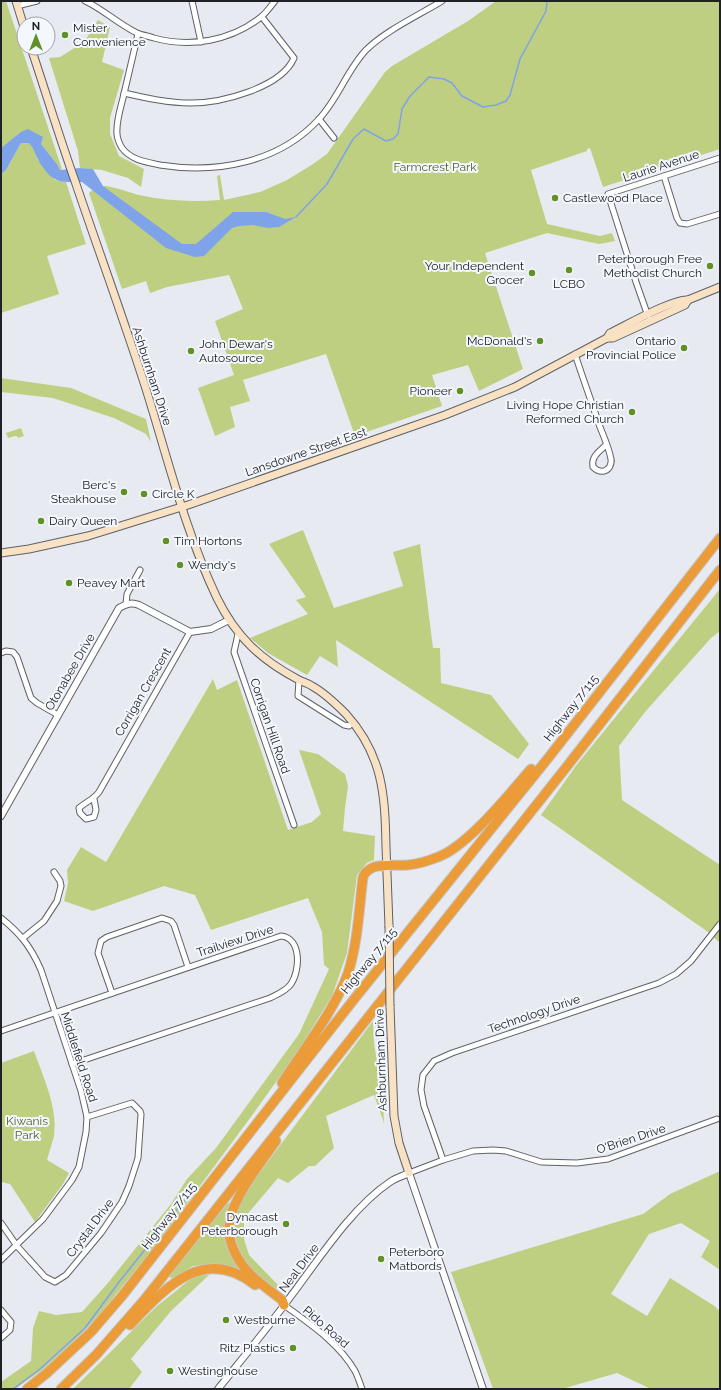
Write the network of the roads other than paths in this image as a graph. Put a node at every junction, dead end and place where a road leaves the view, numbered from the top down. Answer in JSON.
{"nodes":[{"id":1,"x":37,"y":1,"type":"edge"},
{"id":2,"x":85,"y":1,"type":"edge"},
{"id":3,"x":192,"y":1,"type":"edge"},
{"id":4,"x":275,"y":1,"type":"edge"},
{"id":5,"x":442,"y":1,"type":"edge"},
{"id":6,"x":17,"y":4,"type":"edge"},
{"id":7,"x":21,"y":16,"type":"edge"},
{"id":8,"x":262,"y":17,"type":"junction"},
{"id":9,"x":138,"y":34,"type":"junction"},
{"id":10,"x":201,"y":42,"type":"junction"},
{"id":11,"x":34,"y":56,"type":"edge"},
{"id":12,"x":124,"y":93,"type":"junction"},
{"id":13,"x":319,"y":119,"type":"junction"},
{"id":14,"x":334,"y":138,"type":"dead end"},
{"id":15,"x":720,"y":158,"type":"edge"},
{"id":16,"x":664,"y":176,"type":"junction"},
{"id":17,"x":720,"y":214,"type":"edge"},
{"id":18,"x":720,"y":287,"type":"edge"},
{"id":19,"x":649,"y":317,"type":"junction"},
{"id":20,"x":575,"y":354,"type":"junction"},
{"id":21,"x":606,"y":445,"type":"junction"},
{"id":22,"x":181,"y":507,"type":"junction"},
{"id":23,"x":720,"y":538,"type":"edge"},
{"id":24,"x":1,"y":553,"type":"edge"},
{"id":25,"x":140,"y":570,"type":"dead end"},
{"id":26,"x":720,"y":570,"type":"edge"},
{"id":27,"x":126,"y":604,"type":"junction"},
{"id":28,"x":229,"y":620,"type":"junction"},
{"id":29,"x":190,"y":632,"type":"junction"},
{"id":30,"x":238,"y":634,"type":"junction"},
{"id":31,"x":1,"y":652,"type":"edge"},
{"id":32,"x":299,"y":680,"type":"junction"},
{"id":33,"x":58,"y":715,"type":"junction"},
{"id":34,"x":353,"y":722,"type":"junction"},
{"id":35,"x":527,"y":779,"type":"junction"},
{"id":36,"x":94,"y":799,"type":"dead end"},
{"id":37,"x":1,"y":816,"type":"edge"},
{"id":38,"x":294,"y":825,"type":"dead end"},
{"id":39,"x":387,"y":866,"type":"junction"},
{"id":40,"x":54,"y":872,"type":"dead end"},
{"id":41,"x":1,"y":918,"type":"edge"},
{"id":42,"x":720,"y":924,"type":"edge"},
{"id":43,"x":23,"y":938,"type":"junction"},
{"id":44,"x":188,"y":967,"type":"junction"},
{"id":45,"x":112,"y":993,"type":"junction"},
{"id":46,"x":55,"y":1014,"type":"junction"},
{"id":47,"x":1,"y":1031,"type":"edge"},
{"id":48,"x":72,"y":1064,"type":"junction"},
{"id":49,"x":307,"y":1093,"type":"junction"},
{"id":50,"x":87,"y":1116,"type":"junction"},
{"id":51,"x":717,"y":1119,"type":"dead end"},
{"id":52,"x":229,"y":1160,"type":"junction"},
{"id":53,"x":443,"y":1160,"type":"junction"},
{"id":54,"x":410,"y":1173,"type":"junction"},
{"id":55,"x":1,"y":1224,"type":"edge"},
{"id":56,"x":17,"y":1246,"type":"junction"},
{"id":57,"x":1,"y":1260,"type":"edge"},
{"id":58,"x":284,"y":1305,"type":"junction"},
{"id":59,"x":1,"y":1310,"type":"edge"},
{"id":60,"x":1,"y":1338,"type":"edge"},
{"id":61,"x":96,"y":1355,"type":"junction"},
{"id":62,"x":27,"y":1389,"type":"edge"},
{"id":63,"x":61,"y":1389,"type":"edge"},
{"id":64,"x":218,"y":1389,"type":"edge"},
{"id":65,"x":362,"y":1389,"type":"edge"},
{"id":66,"x":484,"y":1389,"type":"edge"}],
"edges":[{"from":1,"to":6,"type":"street"},
{"from":2,"to":9,"type":"street"},
{"from":3,"to":10,"type":"street"},
{"from":4,"to":8,"type":"street"},
{"from":5,"to":13,"type":"street"},
{"from":6,"to":7,"type":"main road"},
{"from":8,"to":10,"type":"street"},
{"from":8,"to":12,"type":"street"},
{"from":9,"to":10,"type":"street"},
{"from":9,"to":12,"type":"street"},
{"from":11,"to":22,"type":"main road","name":"Ashburnham Drive"},
{"from":12,"to":13,"type":"street"},
{"from":13,"to":14,"type":"street"},
{"from":15,"to":16,"type":"street","name":"Laurie Avenue"},
{"from":16,"to":17,"type":"street"},
{"from":16,"to":19,"type":"street","name":"Laurie Avenue"},
{"from":18,"to":19,"type":"main road","name":"Lansdowne Street East"},
{"from":19,"to":20,"type":"main road","name":"Lansdowne Street East"},
{"from":20,"to":21,"type":"street"},
{"from":20,"to":22,"type":"main road","name":"Lansdowne Street East"},
{"from":21,"to":21,"type":"street"},
{"from":22,"to":24,"type":"main road","name":"Lansdowne Street East"},
{"from":22,"to":28,"type":"main road","name":"Ashburnham Drive"},
{"from":23,"to":35,"type":"highway","name":"Highway 7/115"},
{"from":25,"to":27,"type":"street"},
{"from":26,"to":49,"type":"highway"},
{"from":27,"to":29,"type":"street"},
{"from":27,"to":33,"type":"street","name":"Otonabee Drive"},
{"from":28,"to":29,"type":"street"},
{"from":28,"to":30,"type":"main road","name":"Ashburnham Drive"},
{"from":29,"to":36,"type":"street","name":"Corrigan Crescent"},
{"from":30,"to":32,"type":"main road","name":"Ashburnham Drive"},
{"from":30,"to":38,"type":"street","name":"Corrigan Hill Road"},
{"from":31,"to":33,"type":"street"},
{"from":32,"to":34,"type":"main road","name":"Ashburnham Drive"},
{"from":32,"to":34,"type":"street"},
{"from":33,"to":37,"type":"street","name":"Otonabee Drive"},
{"from":34,"to":39,"type":"main road","name":"Ashburnham Drive"},
{"from":35,"to":39,"type":"highway"},
{"from":35,"to":52,"type":"highway","name":"Highway 7/115"},
{"from":39,"to":52,"type":"highway"},
{"from":39,"to":54,"type":"main road","name":"Ashburnham Drive","bridge":true},
{"from":40,"to":43,"type":"street"},
{"from":41,"to":43,"type":"street","name":"Middlefield Road"},
{"from":42,"to":53,"type":"street","name":"Technology Drive"},
{"from":43,"to":46,"type":"street","name":"Middlefield Road"},
{"from":44,"to":45,"type":"street","name":"Trailview Drive"},
{"from":44,"to":45,"type":"street"},
{"from":44,"to":48,"type":"street","name":"Trailview Drive"},
{"from":45,"to":46,"type":"street","name":"Trailview Drive"},
{"from":46,"to":47,"type":"street","name":"Trailview Drive"},
{"from":46,"to":48,"type":"street","name":"Middlefield Road"},
{"from":48,"to":50,"type":"street","name":"Middlefield Road"},
{"from":49,"to":58,"type":"highway"},
{"from":49,"to":61,"type":"highway"},
{"from":50,"to":56,"type":"street","name":"Middlefield Road"},
{"from":50,"to":56,"type":"street","name":"Crystal Drive"},
{"from":51,"to":53,"type":"street","name":"O'Brien Drive"},
{"from":52,"to":62,"type":"highway","name":"Highway 7/115"},
{"from":53,"to":54,"type":"street","name":"O'Brien Drive"},
{"from":54,"to":58,"type":"street","name":"Neal Drive"},
{"from":54,"to":66,"type":"street","name":"Ashburnham Drive"},
{"from":55,"to":56,"type":"street","name":"Crystal Drive"},
{"from":56,"to":57,"type":"street","name":"Middlefield Road"},
{"from":58,"to":61,"type":"highway"},
{"from":58,"to":64,"type":"street","name":"Neal Drive"},
{"from":58,"to":65,"type":"street","name":"Pido Road"},
{"from":59,"to":60,"type":"street"},
{"from":61,"to":63,"type":"highway"}]}
